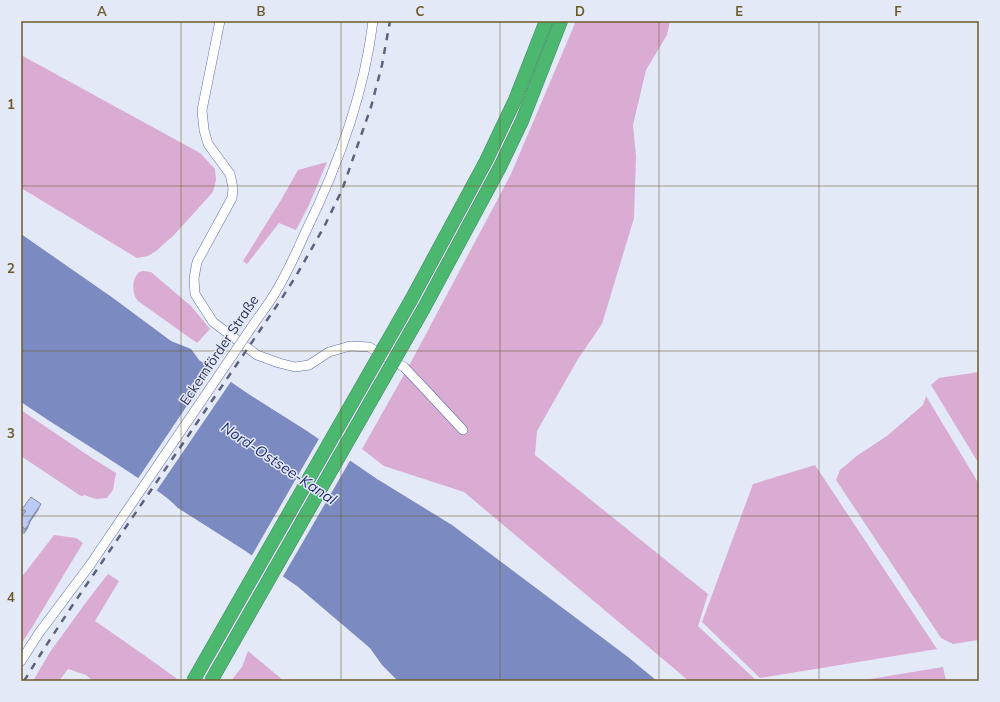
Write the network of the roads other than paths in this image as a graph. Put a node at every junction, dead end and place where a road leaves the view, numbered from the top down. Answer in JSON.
{"nodes":[{"id":1,"x":220,"y":21,"type":"edge"},
{"id":2,"x":374,"y":21,"type":"edge"},
{"id":3,"x":546,"y":21,"type":"edge"},
{"id":4,"x":561,"y":21,"type":"edge"},
{"id":5,"x":463,"y":430,"type":"dead end"},
{"id":6,"x":21,"y":661,"type":"edge"},
{"id":7,"x":193,"y":681,"type":"edge"},
{"id":8,"x":211,"y":681,"type":"edge"}],
"edges":[{"from":1,"to":5,"type":"street"},
{"from":2,"to":6,"type":"street","name":"Eckernförder Straße","bridge":true},
{"from":3,"to":7,"type":"highway","bridge":true},
{"from":4,"to":8,"type":"highway","bridge":true}]}
